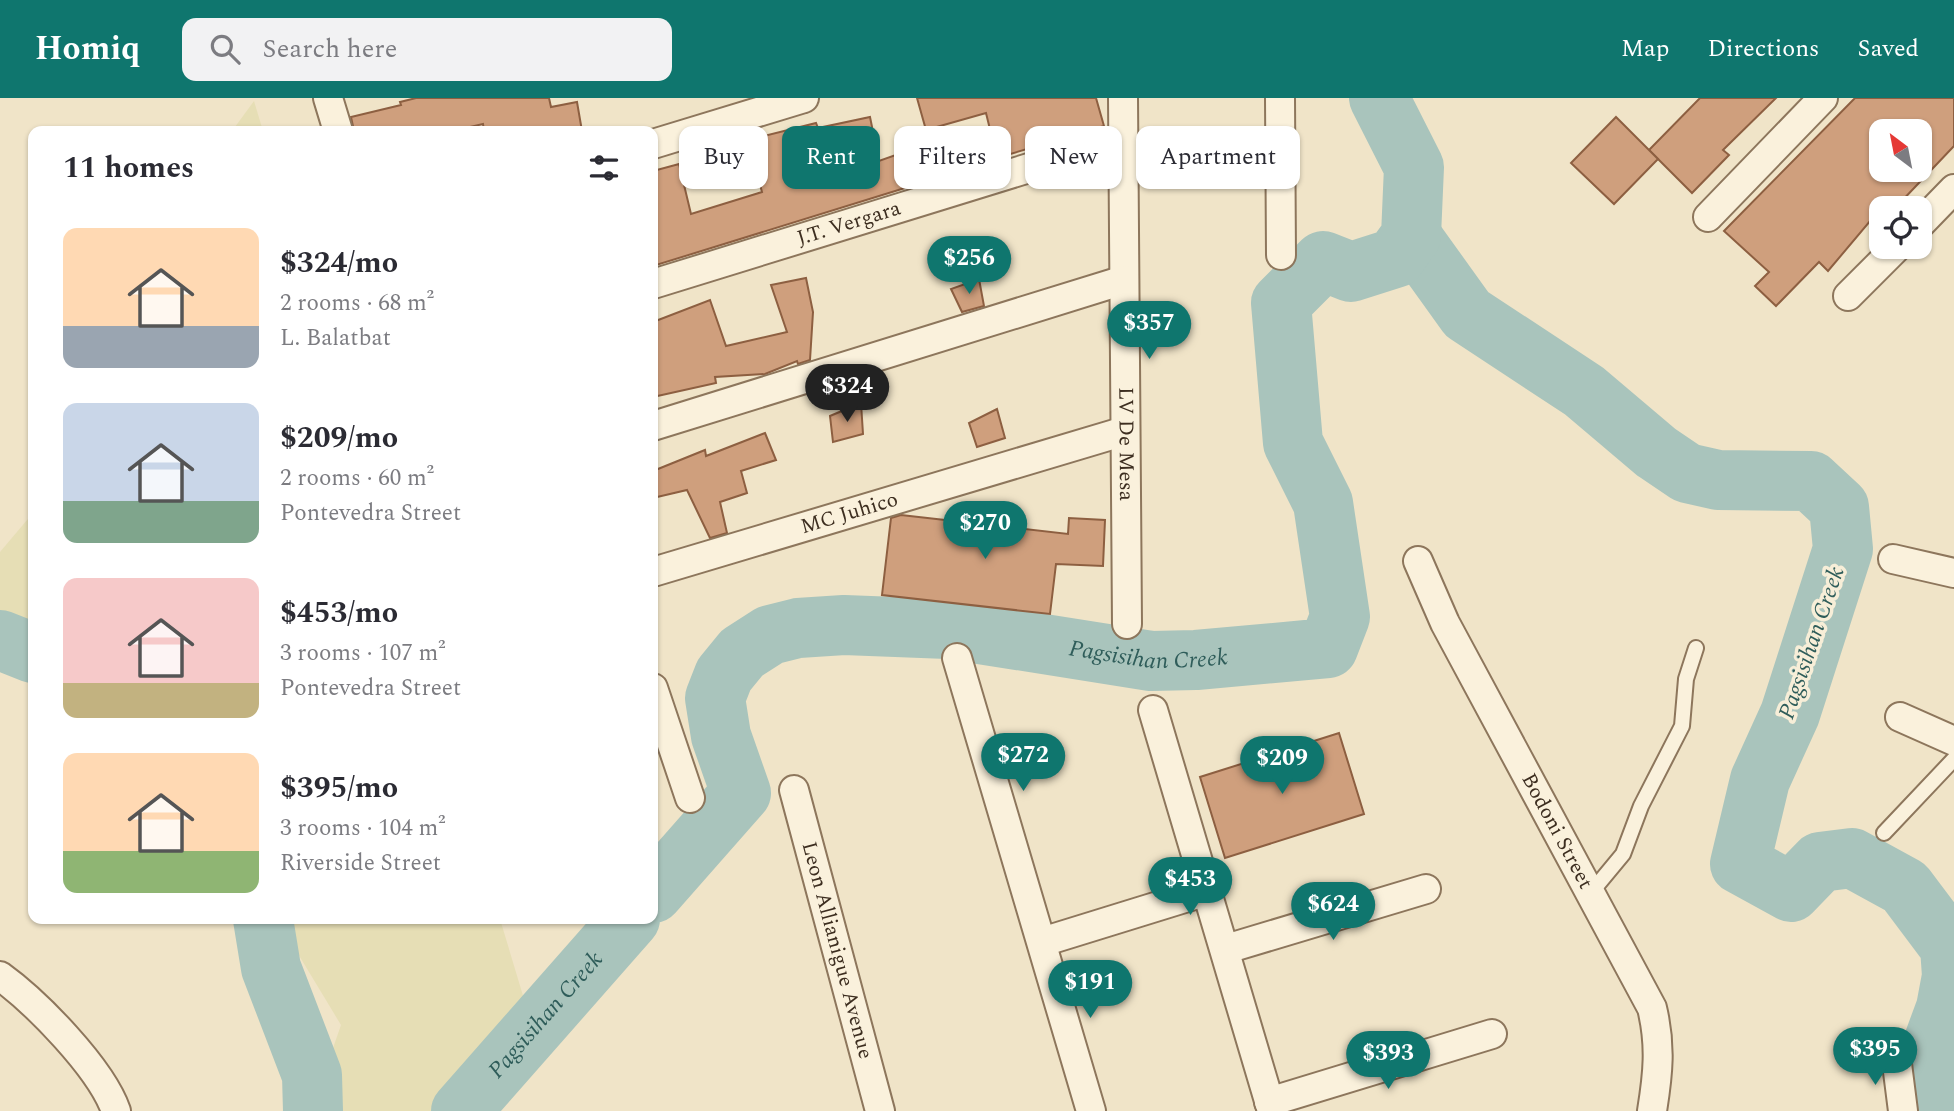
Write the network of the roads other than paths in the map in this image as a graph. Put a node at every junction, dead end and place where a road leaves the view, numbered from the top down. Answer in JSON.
{"nodes":[{"id":1,"x":804,"y":98,"type":"edge"},
{"id":2,"x":1123,"y":98,"type":"edge"},
{"id":3,"x":1280,"y":98,"type":"edge"},
{"id":4,"x":1824,"y":98,"type":"edge"},
{"id":5,"x":331,"y":99,"type":"edge"},
{"id":6,"x":337,"y":126,"type":"edge"},
{"id":7,"x":1124,"y":139,"type":"junction"},
{"id":8,"x":658,"y":142,"type":"edge"},
{"id":9,"x":1954,"y":189,"type":"edge"},
{"id":10,"x":1932,"y":212,"type":"edge"},
{"id":11,"x":1708,"y":217,"type":"dead end"},
{"id":12,"x":1281,"y":255,"type":"dead end"},
{"id":13,"x":1885,"y":259,"type":"edge"},
{"id":14,"x":1124,"y":280,"type":"junction"},
{"id":15,"x":658,"y":282,"type":"edge"},
{"id":16,"x":1849,"y":296,"type":"dead end"},
{"id":17,"x":658,"y":424,"type":"edge"},
{"id":18,"x":1125,"y":431,"type":"junction"},
{"id":19,"x":1893,"y":559,"type":"dead end"},
{"id":20,"x":1418,"y":561,"type":"dead end"},
{"id":21,"x":658,"y":571,"type":"edge"},
{"id":22,"x":1954,"y":573,"type":"edge"},
{"id":23,"x":1127,"y":624,"type":"dead end"},
{"id":24,"x":1696,"y":648,"type":"dead end"},
{"id":25,"x":957,"y":658,"type":"dead end"},
{"id":26,"x":658,"y":703,"type":"edge"},
{"id":27,"x":1153,"y":710,"type":"dead end"},
{"id":28,"x":1900,"y":718,"type":"dead end"},
{"id":29,"x":1954,"y":741,"type":"edge"},
{"id":30,"x":1954,"y":759,"type":"edge"},
{"id":31,"x":794,"y":790,"type":"dead end"},
{"id":32,"x":690,"y":798,"type":"dead end"},
{"id":33,"x":1884,"y":833,"type":"dead end"},
{"id":34,"x":1426,"y":889,"type":"dead end"},
{"id":35,"x":1207,"y":891,"type":"junction"},
{"id":36,"x":1589,"y":895,"type":"junction"},
{"id":37,"x":1042,"y":942,"type":"junction"},
{"id":38,"x":1226,"y":949,"type":"junction"},
{"id":39,"x":0,"y":976,"type":"edge"},
{"id":40,"x":1492,"y":1034,"type":"dead end"},
{"id":41,"x":1896,"y":1056,"type":"dead end"},
{"id":42,"x":1270,"y":1106,"type":"edge"},
{"id":43,"x":116,"y":1111,"type":"edge"},
{"id":44,"x":880,"y":1111,"type":"edge"},
{"id":45,"x":1091,"y":1111,"type":"edge"},
{"id":46,"x":1652,"y":1111,"type":"edge"},
{"id":47,"x":1903,"y":1111,"type":"edge"}],
"edges":[{"from":1,"to":8,"type":"street"},
{"from":2,"to":7,"type":"street","name":"LV De Mesa"},
{"from":3,"to":12,"type":"street"},
{"from":4,"to":11,"type":"street"},
{"from":5,"to":6,"type":"street"},
{"from":7,"to":14,"type":"street","name":"LV De Mesa"},
{"from":7,"to":15,"type":"street","name":"J.T. Vergara"},
{"from":9,"to":10,"type":"street"},
{"from":13,"to":16,"type":"street"},
{"from":14,"to":17,"type":"street"},
{"from":14,"to":18,"type":"street","name":"LV De Mesa"},
{"from":18,"to":21,"type":"street","name":"MC Juhico"},
{"from":18,"to":23,"type":"street","name":"LV De Mesa"},
{"from":19,"to":22,"type":"street"},
{"from":20,"to":36,"type":"street","name":"Bodoni Street"},
{"from":24,"to":36,"type":"lane"},
{"from":25,"to":37,"type":"street"},
{"from":26,"to":32,"type":"street"},
{"from":27,"to":35,"type":"street"},
{"from":28,"to":29,"type":"street"},
{"from":30,"to":33,"type":"lane"},
{"from":31,"to":44,"type":"street","name":"Leon Allianigue Avenue"},
{"from":34,"to":38,"type":"street"},
{"from":35,"to":37,"type":"street"},
{"from":35,"to":38,"type":"street"},
{"from":36,"to":46,"type":"street","name":"Bodoni Street"},
{"from":37,"to":45,"type":"street"},
{"from":38,"to":42,"type":"street"},
{"from":39,"to":43,"type":"street"},
{"from":40,"to":42,"type":"street"},
{"from":41,"to":47,"type":"street"}]}
